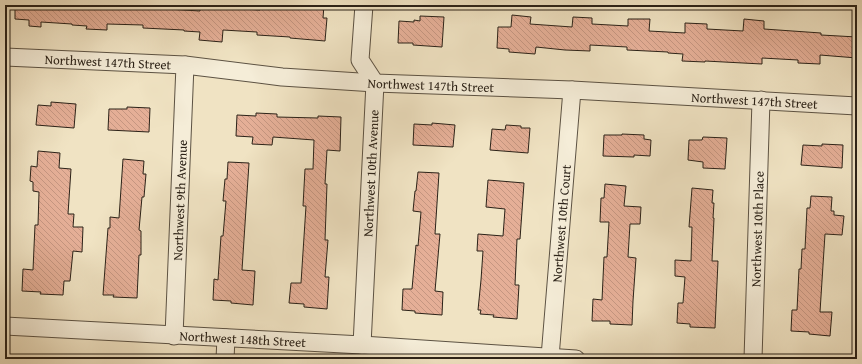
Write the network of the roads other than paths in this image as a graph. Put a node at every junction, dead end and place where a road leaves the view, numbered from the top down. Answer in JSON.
{"nodes":[{"id":1,"x":364,"y":5,"type":"edge"},
{"id":2,"x":5,"y":57,"type":"edge"},
{"id":3,"x":185,"y":64,"type":"junction"},
{"id":4,"x":375,"y":83,"type":"junction"},
{"id":5,"x":572,"y":90,"type":"junction"},
{"id":6,"x":761,"y":100,"type":"junction"},
{"id":7,"x":857,"y":106,"type":"edge"},
{"id":8,"x":5,"y":326,"type":"edge"},
{"id":9,"x":174,"y":336,"type":"junction"},
{"id":10,"x":226,"y":338,"type":"junction"},
{"id":11,"x":362,"y":345,"type":"junction"},
{"id":12,"x":550,"y":358,"type":"junction"},
{"id":13,"x":224,"y":359,"type":"edge"},
{"id":14,"x":576,"y":359,"type":"edge"},
{"id":15,"x":753,"y":359,"type":"edge"}],
"edges":[{"from":1,"to":4,"type":"street"},
{"from":2,"to":3,"type":"street","name":"Northwest 147th Street"},
{"from":3,"to":4,"type":"street","name":"Northwest 147th Street"},
{"from":3,"to":9,"type":"street","name":"Northwest 9th Avenue"},
{"from":4,"to":5,"type":"street","name":"Northwest 147th Street"},
{"from":4,"to":11,"type":"street","name":"Northwest 10th Avenue"},
{"from":5,"to":6,"type":"street","name":"Northwest 147th Street"},
{"from":5,"to":12,"type":"street","name":"Northwest 10th Court"},
{"from":6,"to":7,"type":"street","name":"Northwest 147th Street"},
{"from":6,"to":15,"type":"street","name":"Northwest 10th Place"},
{"from":8,"to":9,"type":"street","name":"Northwest 148th Street"},
{"from":9,"to":10,"type":"street","name":"Northwest 148th Street"},
{"from":10,"to":11,"type":"street","name":"Northwest 148th Street"},
{"from":10,"to":13,"type":"street"},
{"from":11,"to":12,"type":"street","name":"Northwest 148th Street"},
{"from":12,"to":14,"type":"street","name":"Northwest 148th Street"}]}
